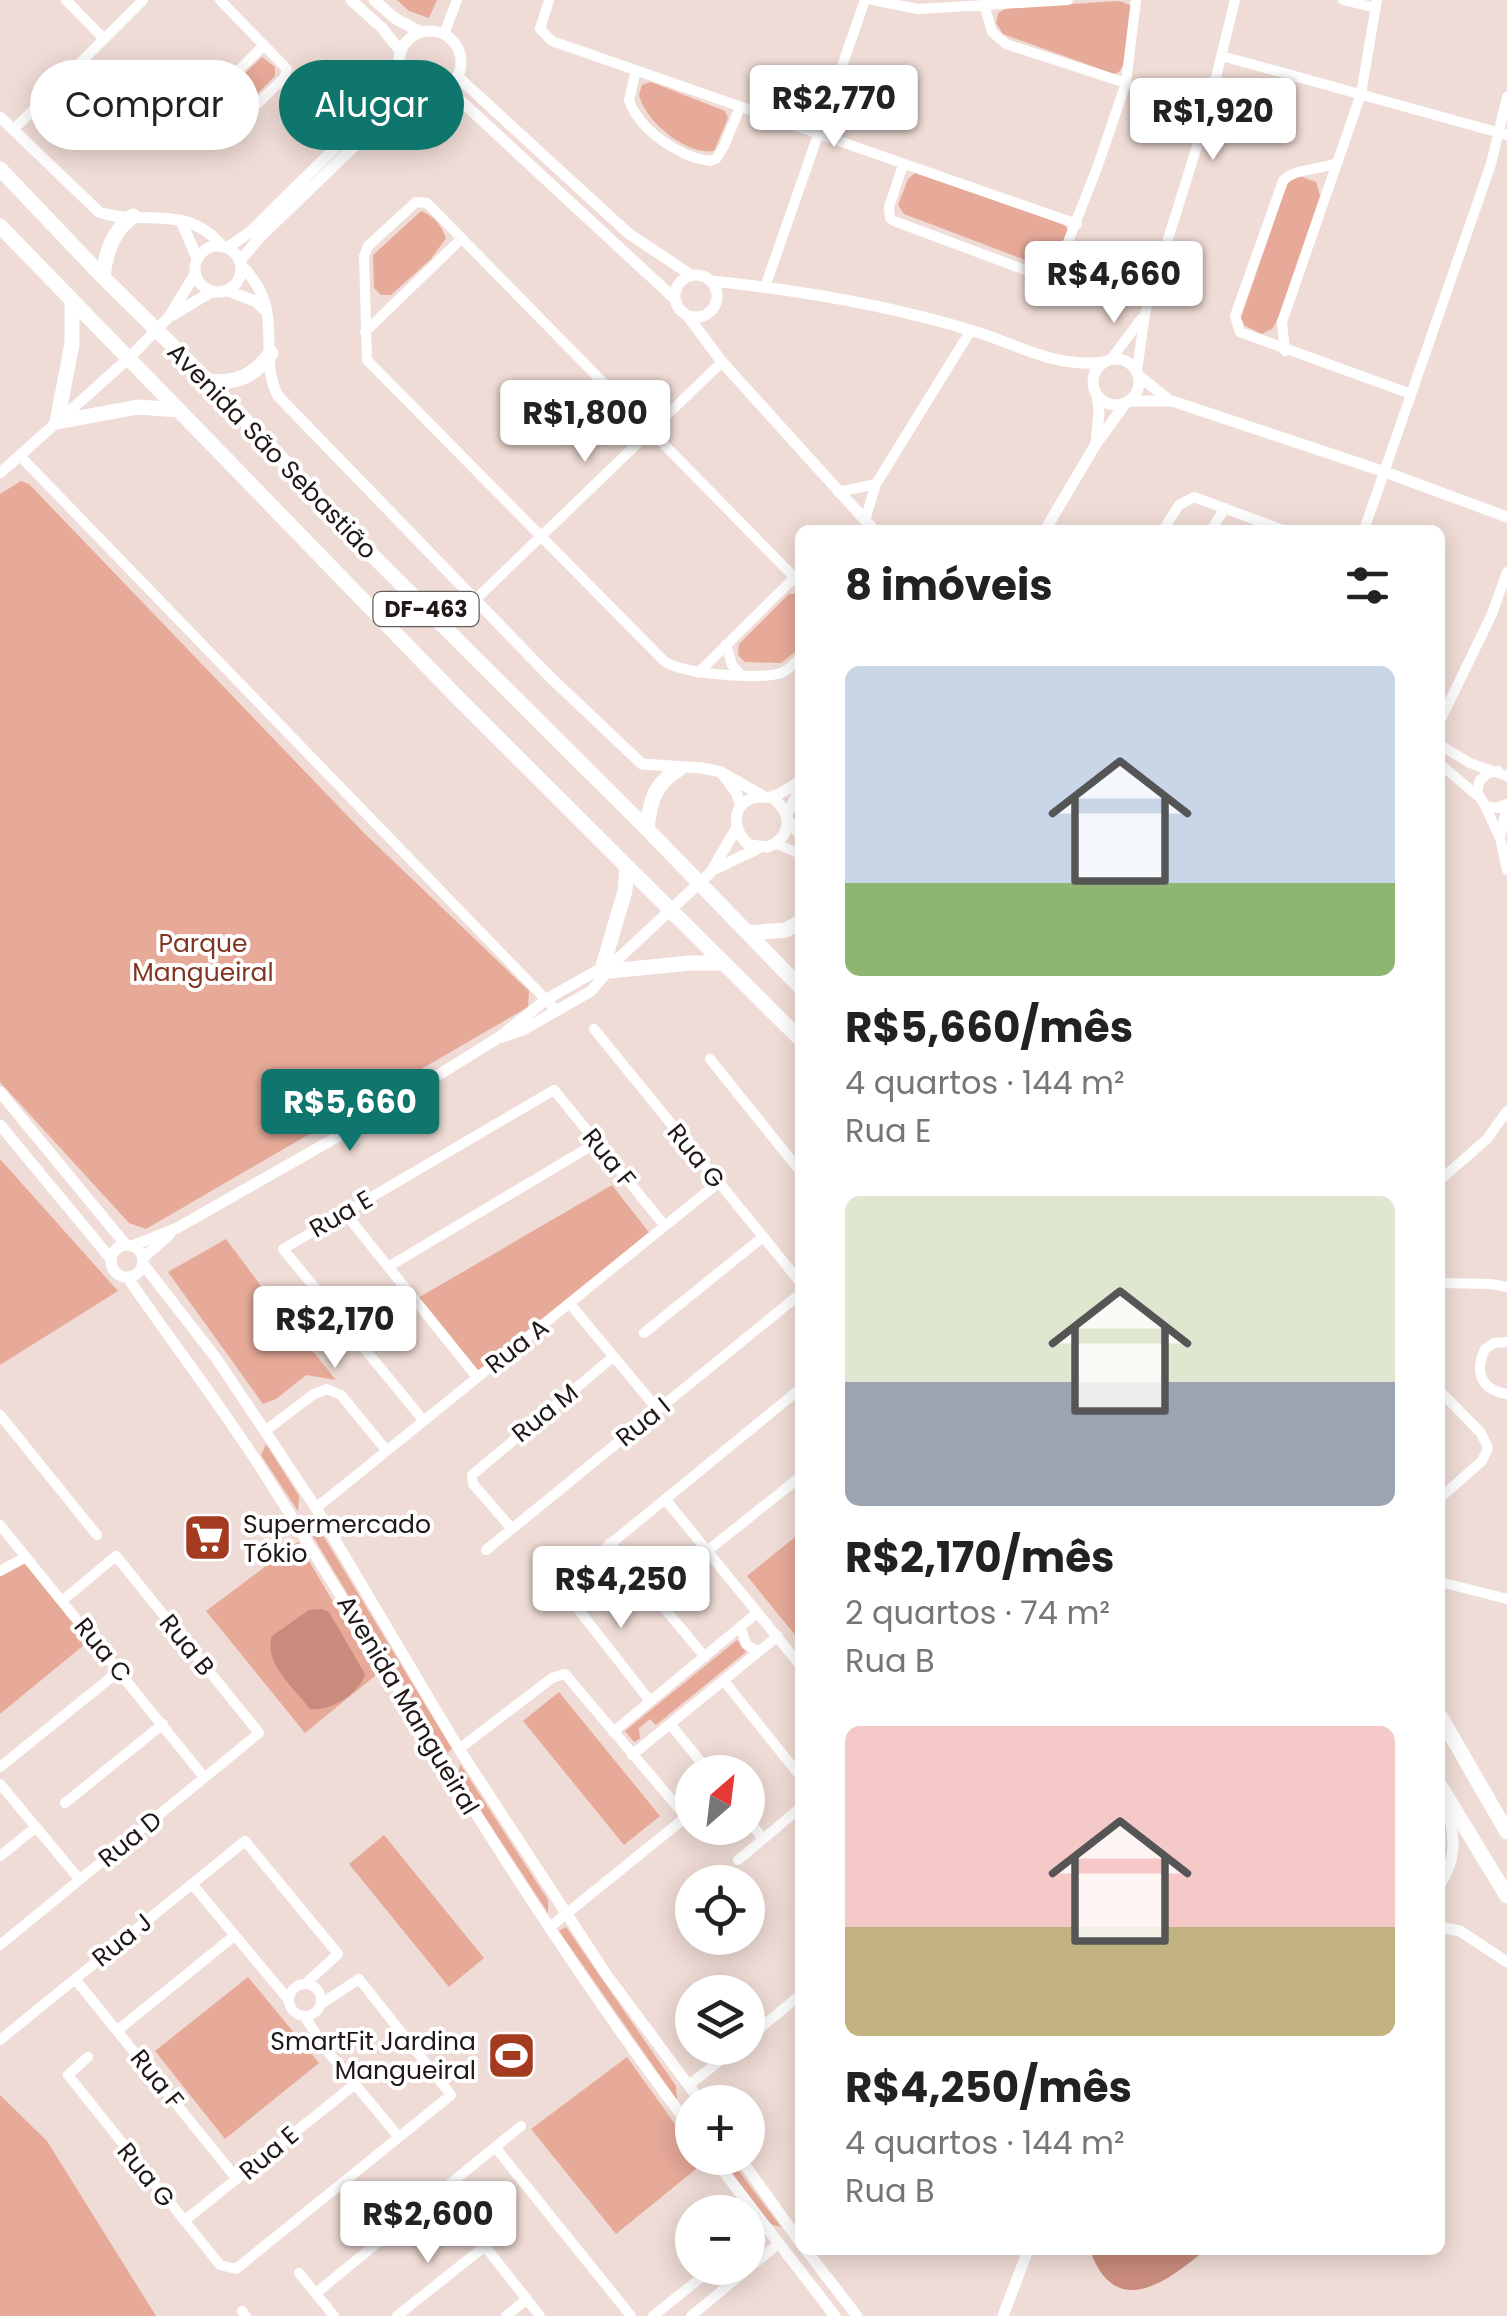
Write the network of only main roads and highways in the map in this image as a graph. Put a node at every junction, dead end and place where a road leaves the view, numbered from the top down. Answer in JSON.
{"nodes":[{"id":1,"x":0,"y":169,"type":"edge"},
{"id":2,"x":133,"y":216,"type":"road end"},
{"id":3,"x":0,"y":226,"type":"edge"},
{"id":4,"x":102,"y":277,"type":"junction"},
{"id":5,"x":72,"y":302,"type":"junction"},
{"id":6,"x":271,"y":352,"type":"road end"},
{"id":7,"x":208,"y":380,"type":"junction"},
{"id":8,"x":179,"y":410,"type":"junction"},
{"id":9,"x":679,"y":769,"type":"road end"},
{"id":10,"x":647,"y":829,"type":"junction"},
{"id":11,"x":627,"y":867,"type":"junction"},
{"id":12,"x":795,"y":925,"type":"edge"},
{"id":13,"x":748,"y":933,"type":"junction"},
{"id":14,"x":724,"y":963,"type":"junction"},
{"id":15,"x":795,"y":982,"type":"edge"},
{"id":16,"x":795,"y":1034,"type":"edge"},
{"id":17,"x":1445,"y":1725,"type":"edge"},
{"id":18,"x":1445,"y":1795,"type":"edge"},
{"id":19,"x":1507,"y":1832,"type":"edge"},
{"id":20,"x":1507,"y":1896,"type":"edge"}],
"edges":[{"from":1,"to":4,"type":"main road","name":"Avenida São Sebastião","number":"DF-463"},
{"from":2,"to":4,"type":"main road"},
{"from":3,"to":5,"type":"main road","name":"Avenida São Sebastião","number":"DF-463"},
{"from":4,"to":7,"type":"main road","name":"Avenida São Sebastião","number":"DF-463"},
{"from":5,"to":8,"type":"main road","name":"Avenida São Sebastião","number":"DF-463"},
{"from":5,"to":8,"type":"main road"},
{"from":6,"to":7,"type":"main road"},
{"from":7,"to":10,"type":"main road","name":"Avenida São Sebastião","number":"DF-463"},
{"from":8,"to":11,"type":"main road","name":"Avenida São Sebastião","number":"DF-463"},
{"from":9,"to":10,"type":"main road"},
{"from":10,"to":13,"type":"main road","name":"Avenida São Sebastião","number":"DF-463"},
{"from":11,"to":14,"type":"main road","name":"Avenida São Sebastião","number":"DF-463"},
{"from":11,"to":14,"type":"main road"},
{"from":12,"to":13,"type":"main road"},
{"from":13,"to":15,"type":"main road","name":"Avenida São Sebastião","number":"DF-463"},
{"from":14,"to":16,"type":"main road","name":"Avenida São Sebastião","number":"DF-463"},
{"from":17,"to":19,"type":"main road"},
{"from":18,"to":20,"type":"main road"}]}
